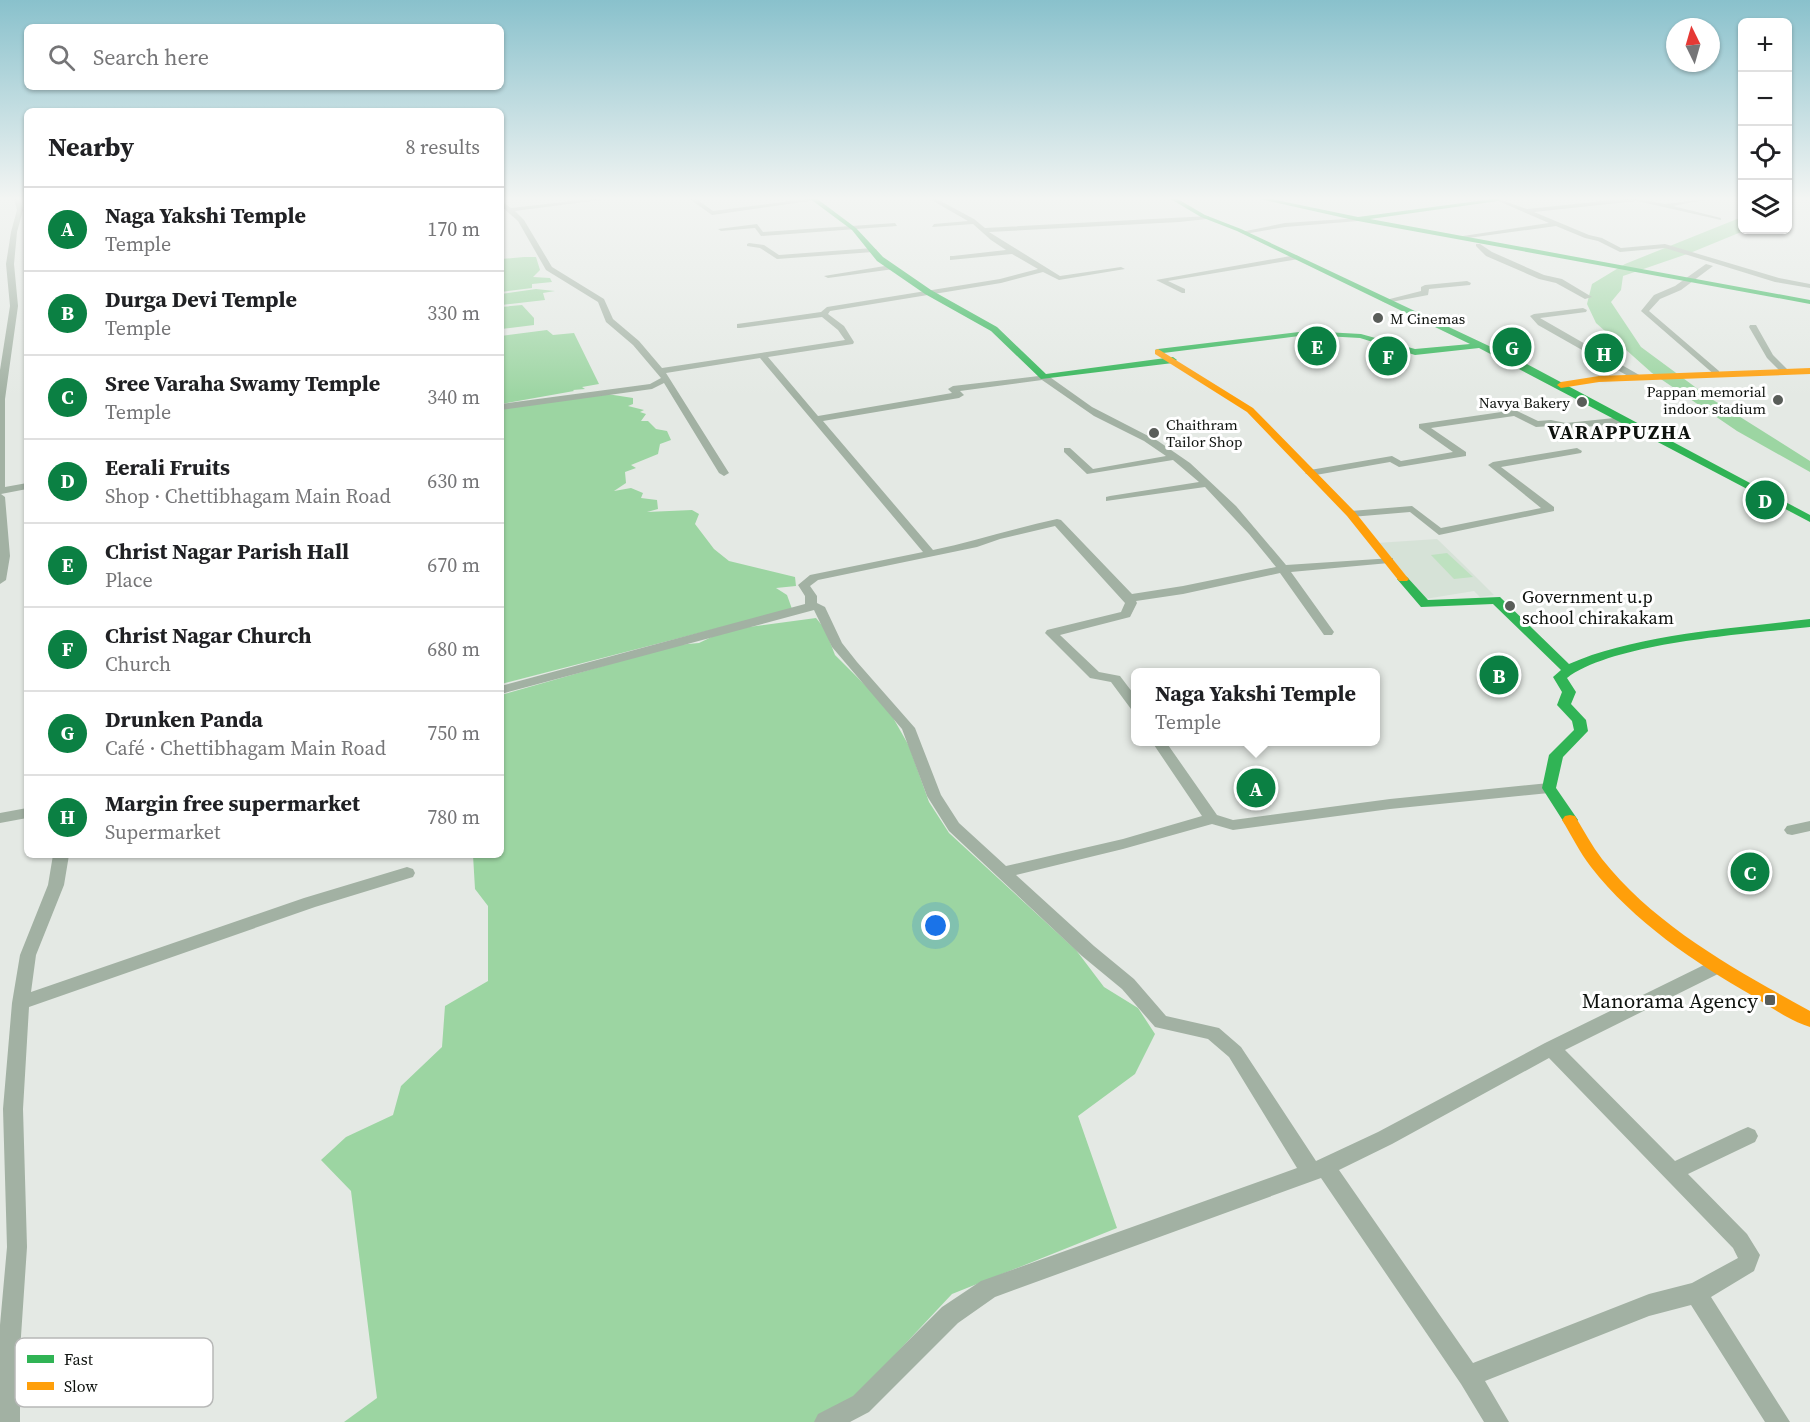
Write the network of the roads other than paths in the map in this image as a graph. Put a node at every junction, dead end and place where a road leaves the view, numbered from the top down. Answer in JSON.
{"nodes":[{"id":1,"x":11,"y":264,"type":"edge"},
{"id":2,"x":547,"y":264,"type":"edge"},
{"id":3,"x":888,"y":264,"type":"edge"},
{"id":4,"x":1038,"y":264,"type":"edge"},
{"id":5,"x":1252,"y":264,"type":"edge"},
{"id":6,"x":1311,"y":264,"type":"edge"},
{"id":7,"x":1513,"y":264,"type":"edge"},
{"id":8,"x":1607,"y":264,"type":"edge"},
{"id":9,"x":1730,"y":264,"type":"edge"},
{"id":10,"x":1709,"y":266,"type":"dead end"},
{"id":11,"x":891,"y":267,"type":"junction"},
{"id":12,"x":1045,"y":269,"type":"junction"},
{"id":13,"x":1121,"y":269,"type":"dead end"},
{"id":14,"x":828,"y":276,"type":"dead end"},
{"id":15,"x":1691,"y":280,"type":"junction"},
{"id":16,"x":1467,"y":284,"type":"dead end"},
{"id":17,"x":1810,"y":286,"type":"edge"},
{"id":18,"x":1182,"y":291,"type":"dead end"},
{"id":19,"x":928,"y":292,"type":"junction"},
{"id":20,"x":1588,"y":297,"type":"dead end"},
{"id":21,"x":1386,"y":301,"type":"junction"},
{"id":22,"x":1810,"y":302,"type":"edge"},
{"id":23,"x":1583,"y":310,"type":"dead end"},
{"id":24,"x":824,"y":314,"type":"junction"},
{"id":25,"x":740,"y":326,"type":"dead end"},
{"id":26,"x":1753,"y":327,"type":"dead end"},
{"id":27,"x":1480,"y":344,"type":"junction"},
{"id":28,"x":3,"y":348,"type":"edge"},
{"id":29,"x":763,"y":357,"type":"junction"},
{"id":30,"x":1173,"y":360,"type":"junction"},
{"id":31,"x":1810,"y":371,"type":"edge"},
{"id":32,"x":1786,"y":372,"type":"junction"},
{"id":33,"x":1716,"y":373,"type":"junction"},
{"id":34,"x":664,"y":375,"type":"junction"},
{"id":35,"x":1044,"y":377,"type":"junction"},
{"id":36,"x":1638,"y":378,"type":"junction"},
{"id":37,"x":1561,"y":385,"type":"junction"},
{"id":38,"x":504,"y":407,"type":"edge"},
{"id":39,"x":818,"y":419,"type":"junction"},
{"id":40,"x":1624,"y":420,"type":"junction"},
{"id":41,"x":1067,"y":450,"type":"dead end"},
{"id":42,"x":1577,"y":451,"type":"dead end"},
{"id":43,"x":1175,"y":457,"type":"junction"},
{"id":44,"x":724,"y":472,"type":"dead end"},
{"id":45,"x":1310,"y":472,"type":"junction"},
{"id":46,"x":1205,"y":484,"type":"junction"},
{"id":47,"x":24,"y":486,"type":"edge"},
{"id":48,"x":0,"y":489,"type":"edge"},
{"id":49,"x":0,"y":497,"type":"edge"},
{"id":50,"x":1110,"y":499,"type":"dead end"},
{"id":51,"x":1351,"y":514,"type":"junction"},
{"id":52,"x":1810,"y":519,"type":"edge"},
{"id":53,"x":930,"y":553,"type":"junction"},
{"id":54,"x":1389,"y":560,"type":"junction"},
{"id":55,"x":1285,"y":569,"type":"junction"},
{"id":56,"x":0,"y":580,"type":"edge"},
{"id":57,"x":1130,"y":598,"type":"junction"},
{"id":58,"x":811,"y":606,"type":"junction"},
{"id":59,"x":1810,"y":623,"type":"edge"},
{"id":60,"x":1328,"y":632,"type":"dead end"},
{"id":61,"x":1566,"y":668,"type":"junction"},
{"id":62,"x":504,"y":689,"type":"edge"},
{"id":63,"x":1131,"y":700,"type":"edge"},
{"id":64,"x":1162,"y":746,"type":"edge"},
{"id":65,"x":1549,"y":788,"type":"junction"},
{"id":66,"x":24,"y":814,"type":"edge"},
{"id":67,"x":0,"y":818,"type":"edge"},
{"id":68,"x":1212,"y":819,"type":"junction"},
{"id":69,"x":1810,"y":826,"type":"edge"},
{"id":70,"x":1792,"y":830,"type":"dead end"},
{"id":71,"x":60,"y":858,"type":"edge"},
{"id":72,"x":1004,"y":872,"type":"junction"},
{"id":73,"x":407,"y":873,"type":"dead end"},
{"id":74,"x":1716,"y":967,"type":"junction"},
{"id":75,"x":21,"y":1003,"type":"junction"},
{"id":76,"x":1810,"y":1020,"type":"edge"},
{"id":77,"x":1551,"y":1048,"type":"junction"},
{"id":78,"x":7,"y":1112,"type":"edge"},
{"id":79,"x":1748,"y":1136,"type":"dead end"},
{"id":80,"x":1318,"y":1169,"type":"junction"},
{"id":81,"x":1673,"y":1172,"type":"junction"},
{"id":82,"x":1696,"y":1293,"type":"junction"},
{"id":83,"x":1469,"y":1376,"type":"junction"},
{"id":84,"x":8,"y":1422,"type":"edge"},
{"id":85,"x":826,"y":1422,"type":"edge"},
{"id":86,"x":1497,"y":1422,"type":"edge"},
{"id":87,"x":1778,"y":1422,"type":"edge"}],
"edges":[{"from":1,"to":28,"type":"street"},
{"from":2,"to":34,"type":"street"},
{"from":3,"to":11,"type":"main road"},
{"from":4,"to":12,"type":"street"},
{"from":5,"to":18,"type":"street"},
{"from":6,"to":21,"type":"main road"},
{"from":7,"to":20,"type":"street"},
{"from":8,"to":15,"type":"main road"},
{"from":9,"to":17,"type":"street"},
{"from":10,"to":15,"type":"street"},
{"from":11,"to":14,"type":"street"},
{"from":11,"to":19,"type":"main road"},
{"from":12,"to":13,"type":"street"},
{"from":12,"to":19,"type":"street"},
{"from":15,"to":22,"type":"main road"},
{"from":15,"to":33,"type":"street"},
{"from":16,"to":21,"type":"street"},
{"from":19,"to":24,"type":"street"},
{"from":19,"to":35,"type":"main road"},
{"from":21,"to":27,"type":"main road"},
{"from":23,"to":36,"type":"street"},
{"from":24,"to":25,"type":"street"},
{"from":24,"to":29,"type":"street"},
{"from":26,"to":32,"type":"street"},
{"from":27,"to":30,"type":"main road"},
{"from":27,"to":37,"type":"main road"},
{"from":28,"to":48,"type":"street"},
{"from":29,"to":34,"type":"street"},
{"from":29,"to":39,"type":"street"},
{"from":30,"to":35,"type":"main road"},
{"from":30,"to":45,"type":"main road"},
{"from":31,"to":32,"type":"main road"},
{"from":32,"to":33,"type":"main road"},
{"from":33,"to":36,"type":"main road"},
{"from":34,"to":38,"type":"street"},
{"from":34,"to":44,"type":"street"},
{"from":35,"to":39,"type":"street"},
{"from":35,"to":43,"type":"street"},
{"from":36,"to":37,"type":"main road"},
{"from":37,"to":40,"type":"main road"},
{"from":39,"to":53,"type":"street"},
{"from":40,"to":45,"type":"street"},
{"from":40,"to":52,"type":"main road"},
{"from":41,"to":43,"type":"street"},
{"from":42,"to":51,"type":"street"},
{"from":43,"to":46,"type":"street"},
{"from":45,"to":51,"type":"main road"},
{"from":46,"to":50,"type":"street"},
{"from":46,"to":55,"type":"street"},
{"from":47,"to":48,"type":"street"},
{"from":49,"to":56,"type":"street"},
{"from":51,"to":54,"type":"main road"},
{"from":53,"to":57,"type":"street"},
{"from":53,"to":58,"type":"street"},
{"from":54,"to":55,"type":"street"},
{"from":54,"to":61,"type":"main road"},
{"from":55,"to":57,"type":"street"},
{"from":55,"to":60,"type":"street"},
{"from":57,"to":63,"type":"street"},
{"from":58,"to":62,"type":"street"},
{"from":58,"to":72,"type":"street"},
{"from":59,"to":61,"type":"main road"},
{"from":61,"to":65,"type":"main road"},
{"from":64,"to":68,"type":"street"},
{"from":65,"to":68,"type":"street"},
{"from":65,"to":74,"type":"main road"},
{"from":66,"to":67,"type":"street"},
{"from":68,"to":72,"type":"street"},
{"from":69,"to":70,"type":"street"},
{"from":71,"to":75,"type":"street"},
{"from":72,"to":80,"type":"street"},
{"from":73,"to":75,"type":"street"},
{"from":74,"to":76,"type":"main road"},
{"from":74,"to":77,"type":"street"},
{"from":75,"to":78,"type":"street"},
{"from":77,"to":80,"type":"street"},
{"from":77,"to":81,"type":"street"},
{"from":78,"to":84,"type":"street"},
{"from":79,"to":81,"type":"street"},
{"from":80,"to":83,"type":"street"},
{"from":80,"to":85,"type":"street"},
{"from":81,"to":82,"type":"street"},
{"from":82,"to":83,"type":"street"},
{"from":82,"to":87,"type":"street"},
{"from":83,"to":86,"type":"street"}]}
